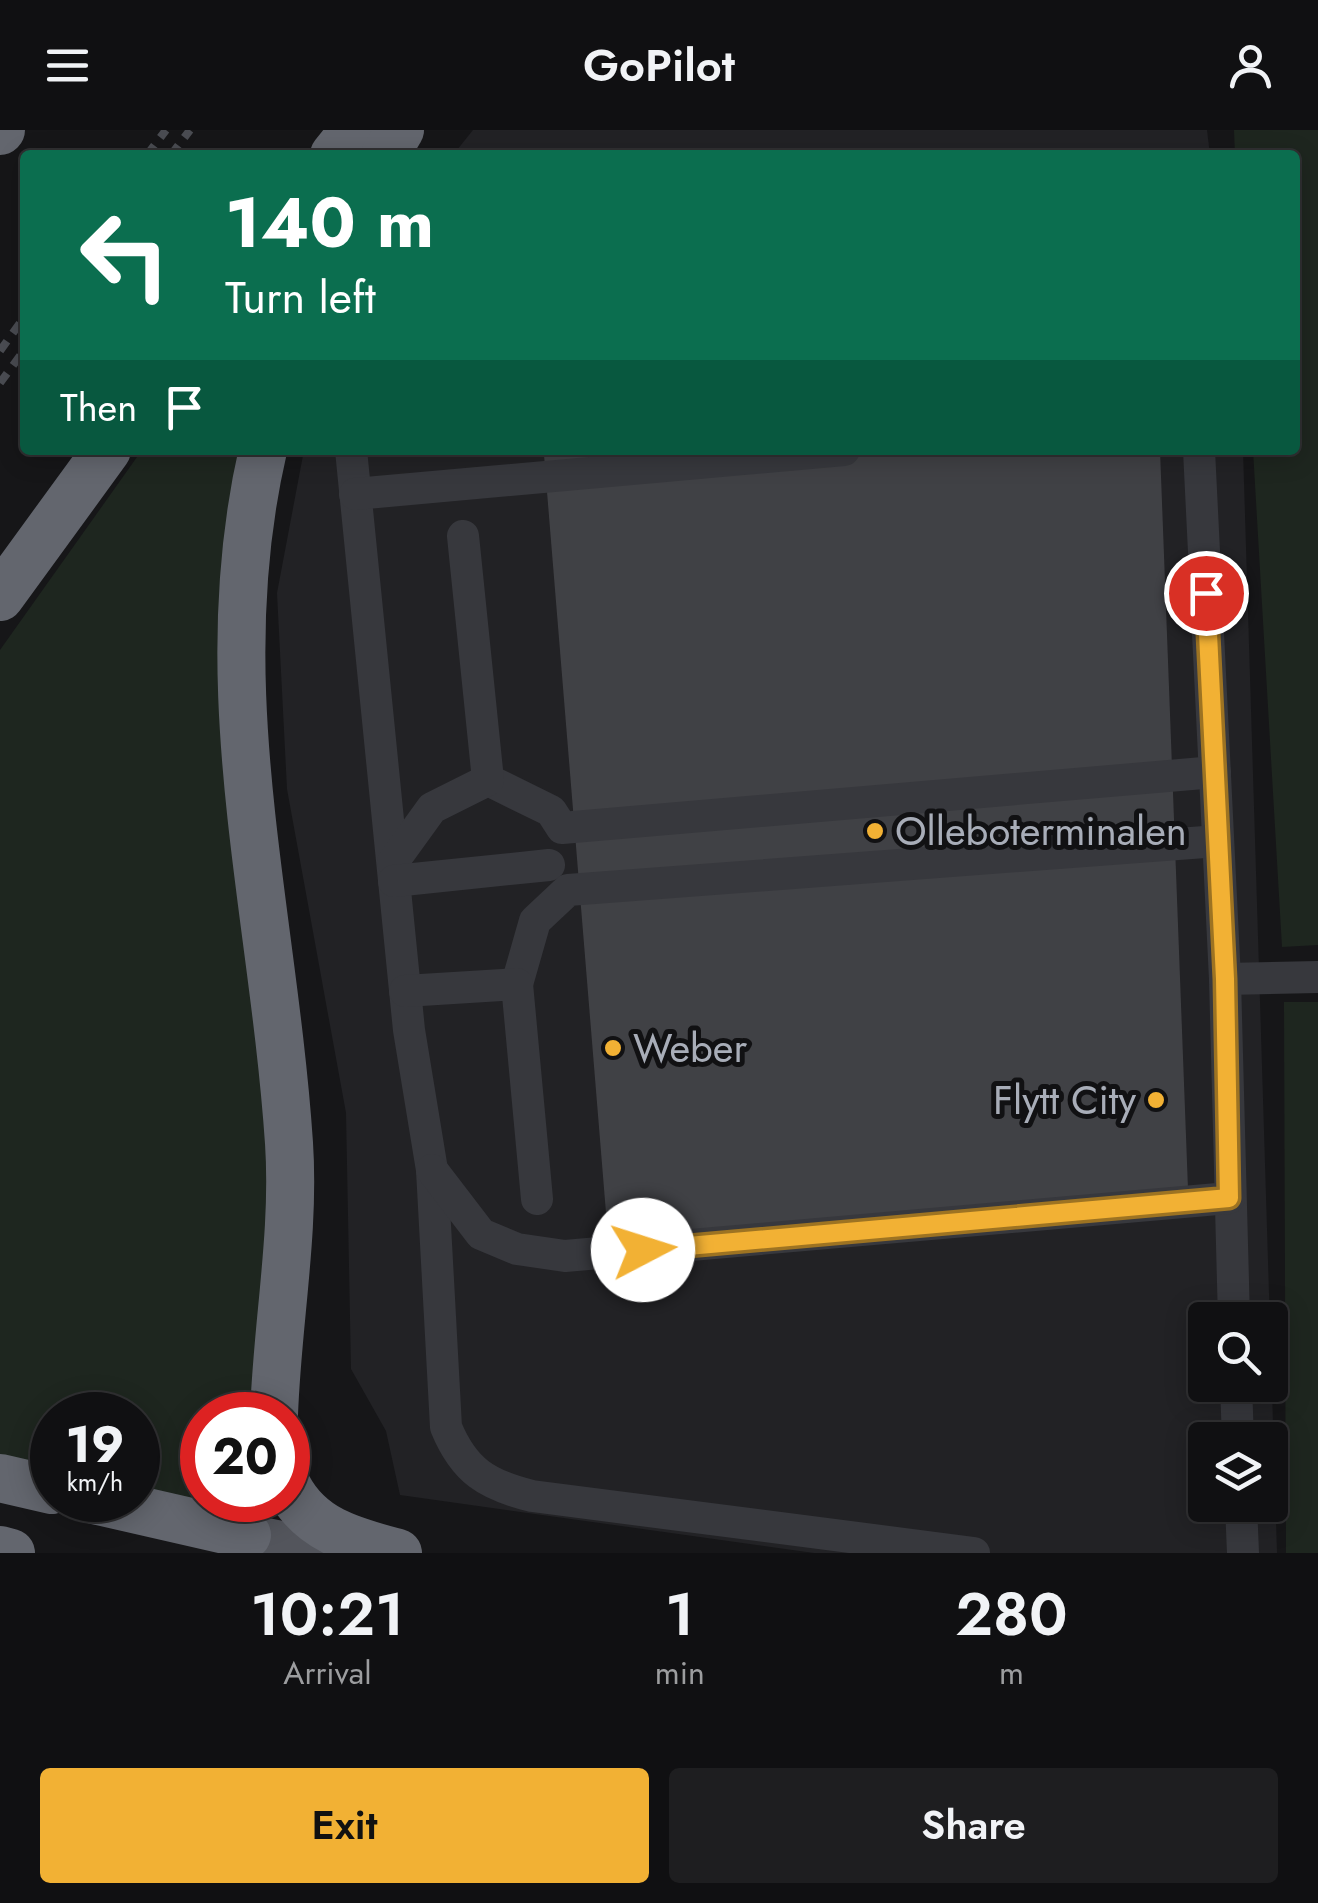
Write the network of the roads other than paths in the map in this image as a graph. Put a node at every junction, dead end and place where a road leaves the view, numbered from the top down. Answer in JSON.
{"nodes":[{"id":1,"x":354,"y":130,"type":"edge"},
{"id":2,"x":338,"y":150,"type":"edge"},
{"id":3,"x":103,"y":455,"type":"edge"},
{"id":4,"x":261,"y":455,"type":"edge"},
{"id":5,"x":351,"y":455,"type":"edge"},
{"id":6,"x":788,"y":455,"type":"edge"},
{"id":7,"x":1199,"y":455,"type":"edge"},
{"id":8,"x":355,"y":494,"type":"junction"},
{"id":9,"x":463,"y":536,"type":"dead end"},
{"id":10,"x":0,"y":597,"type":"edge"},
{"id":11,"x":1215,"y":772,"type":"junction"},
{"id":12,"x":488,"y":780,"type":"junction"},
{"id":13,"x":1218,"y":841,"type":"junction"},
{"id":14,"x":549,"y":865,"type":"dead end"},
{"id":15,"x":393,"y":872,"type":"junction"},
{"id":16,"x":1318,"y":977,"type":"edge"},
{"id":17,"x":1225,"y":979,"type":"junction"},
{"id":18,"x":518,"y":984,"type":"junction"},
{"id":19,"x":406,"y":991,"type":"junction"},
{"id":20,"x":432,"y":1170,"type":"junction"},
{"id":21,"x":537,"y":1198,"type":"dead end"},
{"id":22,"x":1229,"y":1198,"type":"junction"},
{"id":23,"x":1233,"y":1302,"type":"edge"},
{"id":24,"x":272,"y":1392,"type":"edge"},
{"id":25,"x":0,"y":1478,"type":"edge"},
{"id":26,"x":30,"y":1485,"type":"edge"},
{"id":27,"x":160,"y":1512,"type":"edge"},
{"id":28,"x":310,"y":1516,"type":"edge"},
{"id":29,"x":1242,"y":1522,"type":"edge"},
{"id":30,"x":248,"y":1529,"type":"edge"},
{"id":31,"x":0,"y":1550,"type":"edge"},
{"id":32,"x":11,"y":1553,"type":"edge"},
{"id":33,"x":335,"y":1553,"type":"edge"},
{"id":34,"x":398,"y":1553,"type":"edge"},
{"id":35,"x":974,"y":1553,"type":"edge"},
{"id":36,"x":1243,"y":1553,"type":"edge"}],
"edges":[{"from":1,"to":2,"type":"highway"},
{"from":3,"to":10,"type":"highway"},
{"from":4,"to":24,"type":"highway"},
{"from":5,"to":8,"type":"lane"},
{"from":6,"to":8,"type":"lane"},
{"from":7,"to":11,"type":"lane"},
{"from":8,"to":15,"type":"lane"},
{"from":9,"to":12,"type":"lane"},
{"from":11,"to":12,"type":"lane"},
{"from":11,"to":13,"type":"lane"},
{"from":12,"to":15,"type":"lane"},
{"from":13,"to":17,"type":"lane"},
{"from":13,"to":18,"type":"lane"},
{"from":14,"to":15,"type":"lane"},
{"from":15,"to":19,"type":"lane"},
{"from":16,"to":17,"type":"lane"},
{"from":17,"to":22,"type":"lane"},
{"from":18,"to":19,"type":"lane"},
{"from":18,"to":21,"type":"lane"},
{"from":19,"to":20,"type":"lane"},
{"from":20,"to":22,"type":"lane"},
{"from":20,"to":35,"type":"lane"},
{"from":22,"to":23,"type":"lane"},
{"from":25,"to":26,"type":"highway"},
{"from":27,"to":30,"type":"highway"},
{"from":28,"to":34,"type":"highway"},
{"from":29,"to":36,"type":"lane"},
{"from":30,"to":33,"type":"main road"},
{"from":31,"to":32,"type":"highway"}]}
